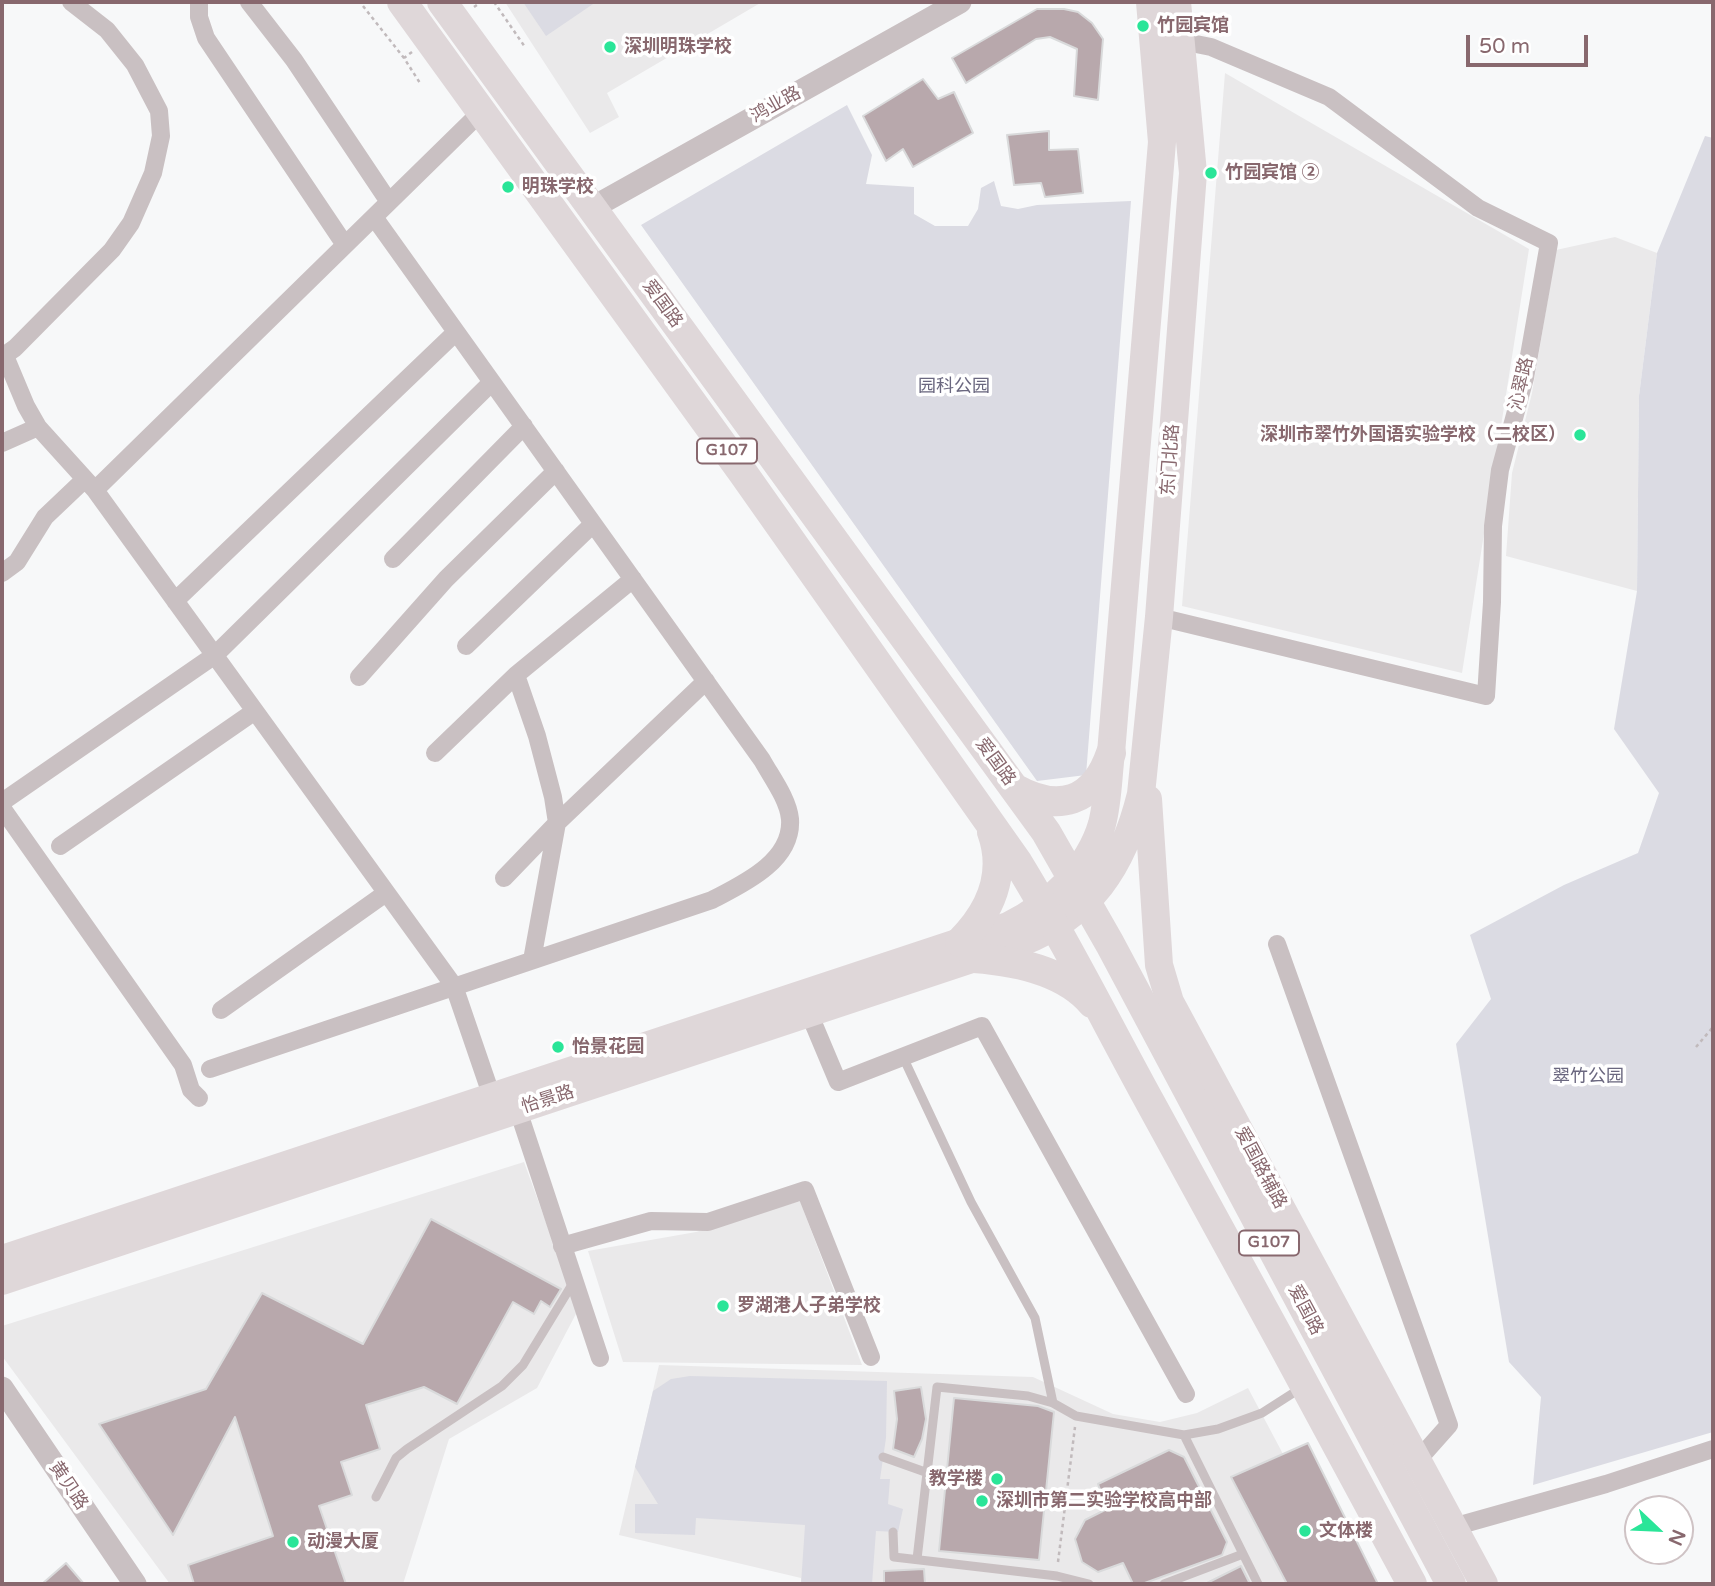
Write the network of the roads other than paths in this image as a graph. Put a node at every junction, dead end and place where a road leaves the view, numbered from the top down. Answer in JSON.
{"nodes":[{"id":1,"x":71,"y":2,"type":"edge"},
{"id":2,"x":199,"y":2,"type":"edge"},
{"id":3,"x":249,"y":2,"type":"edge"},
{"id":4,"x":402,"y":2,"type":"edge"},
{"id":5,"x":442,"y":2,"type":"edge"},
{"id":6,"x":960,"y":2,"type":"edge"},
{"id":7,"x":1150,"y":2,"type":"edge"},
{"id":8,"x":1177,"y":2,"type":"edge"},
{"id":9,"x":931,"y":9,"type":"edge"},
{"id":10,"x":1181,"y":41,"type":"junction"},
{"id":11,"x":481,"y":112,"type":"junction"},
{"id":12,"x":389,"y":202,"type":"junction"},
{"id":13,"x":592,"y":208,"type":"junction"},
{"id":14,"x":374,"y":217,"type":"junction"},
{"id":15,"x":345,"y":245,"type":"junction"},
{"id":16,"x":456,"y":332,"type":"junction"},
{"id":17,"x":3,"y":356,"type":"edge"},
{"id":18,"x":492,"y":382,"type":"junction"},
{"id":19,"x":524,"y":426,"type":"junction"},
{"id":20,"x":38,"y":427,"type":"junction"},
{"id":21,"x":2,"y":443,"type":"edge"},
{"id":22,"x":556,"y":471,"type":"junction"},
{"id":23,"x":90,"y":484,"type":"junction"},
{"id":24,"x":593,"y":524,"type":"junction"},
{"id":25,"x":393,"y":559,"type":"dead end"},
{"id":26,"x":2,"y":573,"type":"edge"},
{"id":27,"x":633,"y":579,"type":"junction"},
{"id":28,"x":175,"y":601,"type":"junction"},
{"id":29,"x":1159,"y":617,"type":"junction"},
{"id":30,"x":466,"y":646,"type":"dead end"},
{"id":31,"x":215,"y":656,"type":"junction"},
{"id":32,"x":516,"y":675,"type":"junction"},
{"id":33,"x":359,"y":677,"type":"dead end"},
{"id":34,"x":706,"y":681,"type":"junction"},
{"id":35,"x":255,"y":711,"type":"junction"},
{"id":36,"x":435,"y":753,"type":"dead end"},
{"id":37,"x":1111,"y":753,"type":"junction"},
{"id":38,"x":1145,"y":761,"type":"junction"},
{"id":39,"x":1014,"y":788,"type":"junction"},
{"id":40,"x":2,"y":802,"type":"edge"},
{"id":41,"x":2,"y":808,"type":"edge"},
{"id":42,"x":988,"y":821,"type":"junction"},
{"id":43,"x":557,"y":823,"type":"junction"},
{"id":44,"x":60,"y":846,"type":"dead end"},
{"id":45,"x":504,"y":878,"type":"dead end"},
{"id":46,"x":1079,"y":890,"type":"junction"},
{"id":47,"x":386,"y":893,"type":"junction"},
{"id":48,"x":1050,"y":915,"type":"junction"},
{"id":49,"x":1277,"y":944,"type":"dead end"},
{"id":50,"x":967,"y":950,"type":"junction"},
{"id":51,"x":532,"y":960,"type":"junction"},
{"id":52,"x":454,"y":986,"type":"junction"},
{"id":53,"x":221,"y":1010,"type":"dead end"},
{"id":54,"x":809,"y":1013,"type":"junction"},
{"id":55,"x":1103,"y":1017,"type":"junction"},
{"id":56,"x":903,"y":1057,"type":"junction"},
{"id":57,"x":211,"y":1069,"type":"dead end"},
{"id":58,"x":492,"y":1097,"type":"junction"},
{"id":59,"x":199,"y":1098,"type":"dead end"},
{"id":60,"x":518,"y":1110,"type":"junction"},
{"id":61,"x":562,"y":1246,"type":"junction"},
{"id":62,"x":2,"y":1259,"type":"edge"},
{"id":63,"x":2,"y":1281,"type":"edge"},
{"id":64,"x":574,"y":1281,"type":"junction"},
{"id":65,"x":870,"y":1357,"type":"dead end"},
{"id":66,"x":600,"y":1358,"type":"dead end"},
{"id":67,"x":1306,"y":1385,"type":"junction"},
{"id":68,"x":2,"y":1388,"type":"edge"},
{"id":69,"x":1186,"y":1394,"type":"dead end"},
{"id":70,"x":1053,"y":1403,"type":"junction"},
{"id":71,"x":1184,"y":1435,"type":"junction"},
{"id":72,"x":1713,"y":1449,"type":"edge"},
{"id":73,"x":883,"y":1457,"type":"dead end"},
{"id":74,"x":1417,"y":1461,"type":"junction"},
{"id":75,"x":928,"y":1474,"type":"junction"},
{"id":76,"x":376,"y":1497,"type":"dead end"},
{"id":77,"x":1453,"y":1527,"type":"junction"},
{"id":78,"x":892,"y":1532,"type":"dead end"},
{"id":79,"x":1243,"y":1554,"type":"junction"},
{"id":80,"x":917,"y":1559,"type":"junction"},
{"id":81,"x":135,"y":1584,"type":"edge"},
{"id":82,"x":1089,"y":1584,"type":"edge"},
{"id":83,"x":1164,"y":1584,"type":"edge"},
{"id":84,"x":1258,"y":1584,"type":"edge"},
{"id":85,"x":1412,"y":1584,"type":"edge"},
{"id":86,"x":1451,"y":1584,"type":"edge"},
{"id":87,"x":1483,"y":1584,"type":"edge"}],
"edges":[{"from":1,"to":17,"type":"street"},
{"from":2,"to":15,"type":"street"},
{"from":3,"to":12,"type":"street"},
{"from":4,"to":11,"type":"highway","name":"爱国路","number":"G107"},
{"from":5,"to":13,"type":"highway","name":"爱国路","number":"G107"},
{"from":6,"to":9,"type":"street","name":"鸿业路"},
{"from":7,"to":37,"type":"main road","name":"东门北路"},
{"from":8,"to":10,"type":"main road","name":"东门北路"},
{"from":9,"to":13,"type":"street","name":"鸿业路"},
{"from":10,"to":29,"type":"main road","name":"东门北路"},
{"from":10,"to":29,"type":"street","name":"沁翠路"},
{"from":11,"to":12,"type":"street"},
{"from":11,"to":42,"type":"highway","name":"爱国路","number":"G107"},
{"from":12,"to":14,"type":"street"},
{"from":13,"to":39,"type":"highway","name":"爱国路","number":"G107"},
{"from":14,"to":15,"type":"street"},
{"from":14,"to":16,"type":"street"},
{"from":15,"to":23,"type":"street"},
{"from":16,"to":18,"type":"street"},
{"from":16,"to":28,"type":"street"},
{"from":17,"to":20,"type":"street"},
{"from":18,"to":19,"type":"street"},
{"from":18,"to":31,"type":"street"},
{"from":19,"to":22,"type":"street"},
{"from":19,"to":25,"type":"street"},
{"from":20,"to":21,"type":"street"},
{"from":20,"to":23,"type":"street"},
{"from":22,"to":24,"type":"street"},
{"from":22,"to":33,"type":"street"},
{"from":23,"to":26,"type":"street"},
{"from":23,"to":28,"type":"street"},
{"from":24,"to":27,"type":"street"},
{"from":24,"to":30,"type":"street"},
{"from":27,"to":32,"type":"street"},
{"from":27,"to":34,"type":"street"},
{"from":28,"to":31,"type":"street"},
{"from":29,"to":38,"type":"main road","name":"东门北路"},
{"from":31,"to":35,"type":"street"},
{"from":31,"to":40,"type":"street"},
{"from":32,"to":36,"type":"street"},
{"from":32,"to":43,"type":"street"},
{"from":34,"to":43,"type":"street"},
{"from":34,"to":51,"type":"street"},
{"from":35,"to":44,"type":"street"},
{"from":35,"to":47,"type":"street"},
{"from":37,"to":39,"type":"highway"},
{"from":37,"to":46,"type":"main road","name":"东门北路"},
{"from":38,"to":46,"type":"main road","name":"东门北路"},
{"from":38,"to":74,"type":"main road","name":"爱国路辅路"},
{"from":39,"to":46,"type":"highway","name":"爱国路","number":"G107"},
{"from":41,"to":59,"type":"street"},
{"from":42,"to":48,"type":"highway","name":"爱国路","number":"G107"},
{"from":42,"to":50,"type":"highway"},
{"from":43,"to":45,"type":"street"},
{"from":43,"to":51,"type":"street"},
{"from":46,"to":48,"type":"main road","name":"怡景路"},
{"from":46,"to":86,"type":"highway","name":"爱国路","number":"G107"},
{"from":47,"to":52,"type":"street"},
{"from":47,"to":53,"type":"street"},
{"from":48,"to":50,"type":"main road","name":"怡景路"},
{"from":48,"to":55,"type":"highway","name":"爱国路","number":"G107"},
{"from":49,"to":74,"type":"street"},
{"from":50,"to":54,"type":"main road","name":"怡景路"},
{"from":50,"to":55,"type":"highway"},
{"from":50,"to":58,"type":"main road","name":"怡景路"},
{"from":51,"to":52,"type":"street"},
{"from":52,"to":57,"type":"street"},
{"from":52,"to":58,"type":"street"},
{"from":54,"to":56,"type":"street"},
{"from":54,"to":60,"type":"main road","name":"怡景路"},
{"from":55,"to":67,"type":"highway","name":"爱国路","number":"G107"},
{"from":56,"to":69,"type":"street"},
{"from":56,"to":70,"type":"lane"},
{"from":58,"to":62,"type":"main road","name":"怡景路"},
{"from":60,"to":61,"type":"street"},
{"from":60,"to":63,"type":"main road","name":"怡景路"},
{"from":61,"to":64,"type":"street"},
{"from":61,"to":65,"type":"street"},
{"from":64,"to":66,"type":"street"},
{"from":64,"to":76,"type":"lane"},
{"from":67,"to":71,"type":"lane"},
{"from":67,"to":85,"type":"highway","name":"爱国路","number":"G107"},
{"from":68,"to":81,"type":"street","name":"黄贝路"},
{"from":70,"to":71,"type":"lane"},
{"from":70,"to":75,"type":"lane"},
{"from":71,"to":79,"type":"lane"},
{"from":72,"to":77,"type":"street"},
{"from":73,"to":75,"type":"lane"},
{"from":74,"to":77,"type":"main road","name":"爱国路辅路"},
{"from":75,"to":80,"type":"lane"},
{"from":77,"to":87,"type":"main road","name":"爱国路辅路"},
{"from":78,"to":80,"type":"lane"},
{"from":79,"to":83,"type":"lane"},
{"from":79,"to":84,"type":"lane"},
{"from":80,"to":82,"type":"lane"}]}
